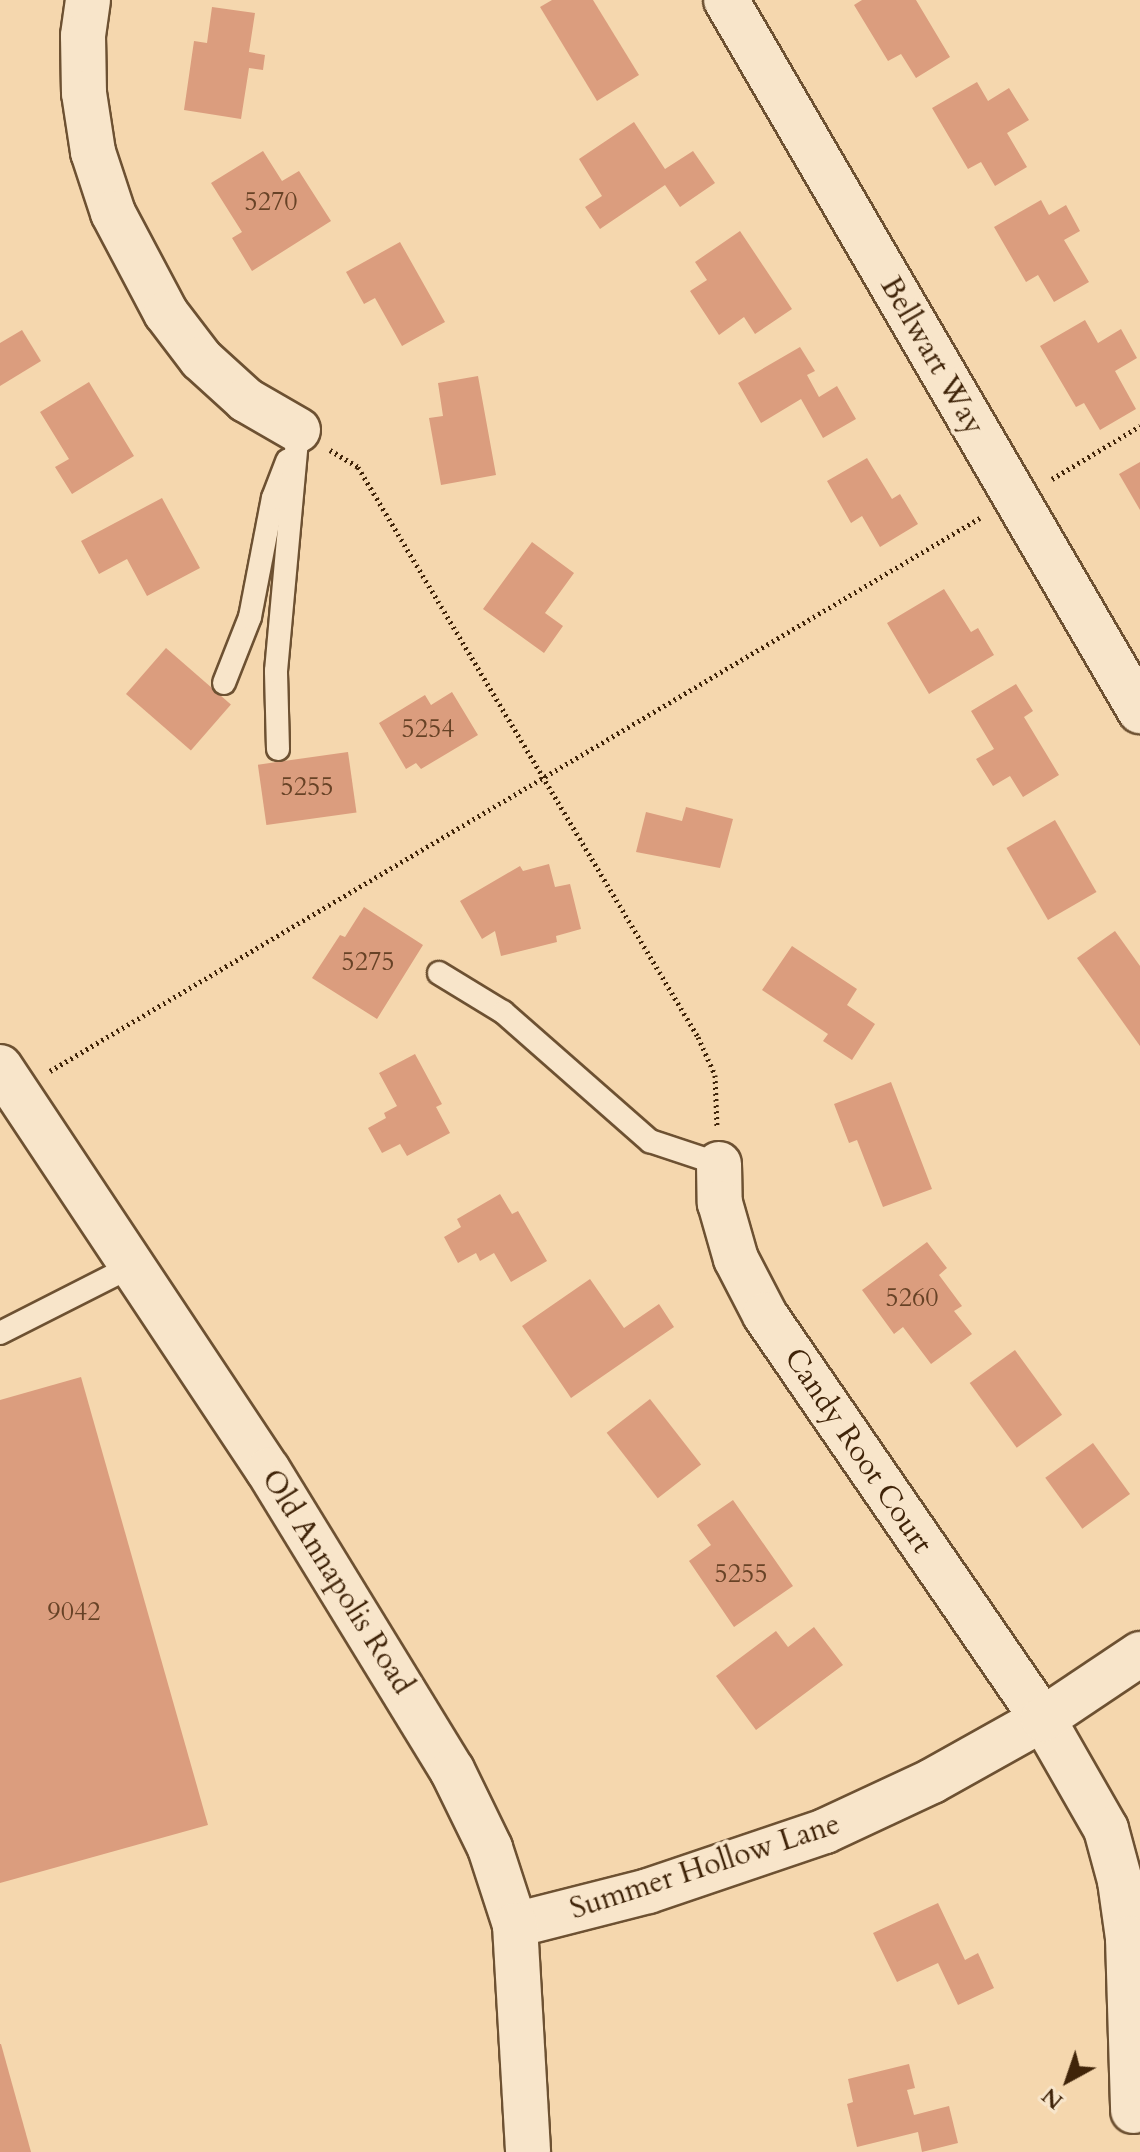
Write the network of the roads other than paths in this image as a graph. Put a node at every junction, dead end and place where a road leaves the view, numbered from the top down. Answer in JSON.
{"nodes":[{"id":1,"x":88,"y":0,"type":"edge"},
{"id":2,"x":726,"y":0,"type":"edge"},
{"id":3,"x":298,"y":430,"type":"junction"},
{"id":4,"x":224,"y":683,"type":"dead end"},
{"id":5,"x":1140,"y":711,"type":"edge"},
{"id":6,"x":278,"y":749,"type":"dead end"},
{"id":7,"x":439,"y":973,"type":"dead end"},
{"id":8,"x":8,"y":1078,"type":"edge"},
{"id":9,"x":719,"y":1164,"type":"joint"},
{"id":10,"x":134,"y":1265,"type":"junction"},
{"id":11,"x":0,"y":1333,"type":"edge"},
{"id":12,"x":1140,"y":1654,"type":"edge"},
{"id":13,"x":1043,"y":1719,"type":"junction"},
{"id":14,"x":515,"y":1925,"type":"junction"},
{"id":15,"x":1133,"y":2111,"type":"dead end"},
{"id":16,"x":528,"y":2152,"type":"edge"}],
"edges":[{"from":1,"to":3,"type":"street"},
{"from":2,"to":5,"type":"street","name":"Bellwart Way"},
{"from":3,"to":4,"type":"lane"},
{"from":3,"to":6,"type":"lane"},
{"from":7,"to":9,"type":"lane"},
{"from":8,"to":10,"type":"street","name":"Old Annapolis Road"},
{"from":9,"to":13,"type":"street","name":"Candy Root Court"},
{"from":10,"to":11,"type":"lane"},
{"from":10,"to":14,"type":"street","name":"Old Annapolis Road"},
{"from":12,"to":13,"type":"street","name":"Summer Hollow Lane"},
{"from":13,"to":14,"type":"street","name":"Summer Hollow Lane"},
{"from":13,"to":15,"type":"street","name":"Candy Root Court"},
{"from":14,"to":16,"type":"street","name":"Old Annapolis Road"}]}
